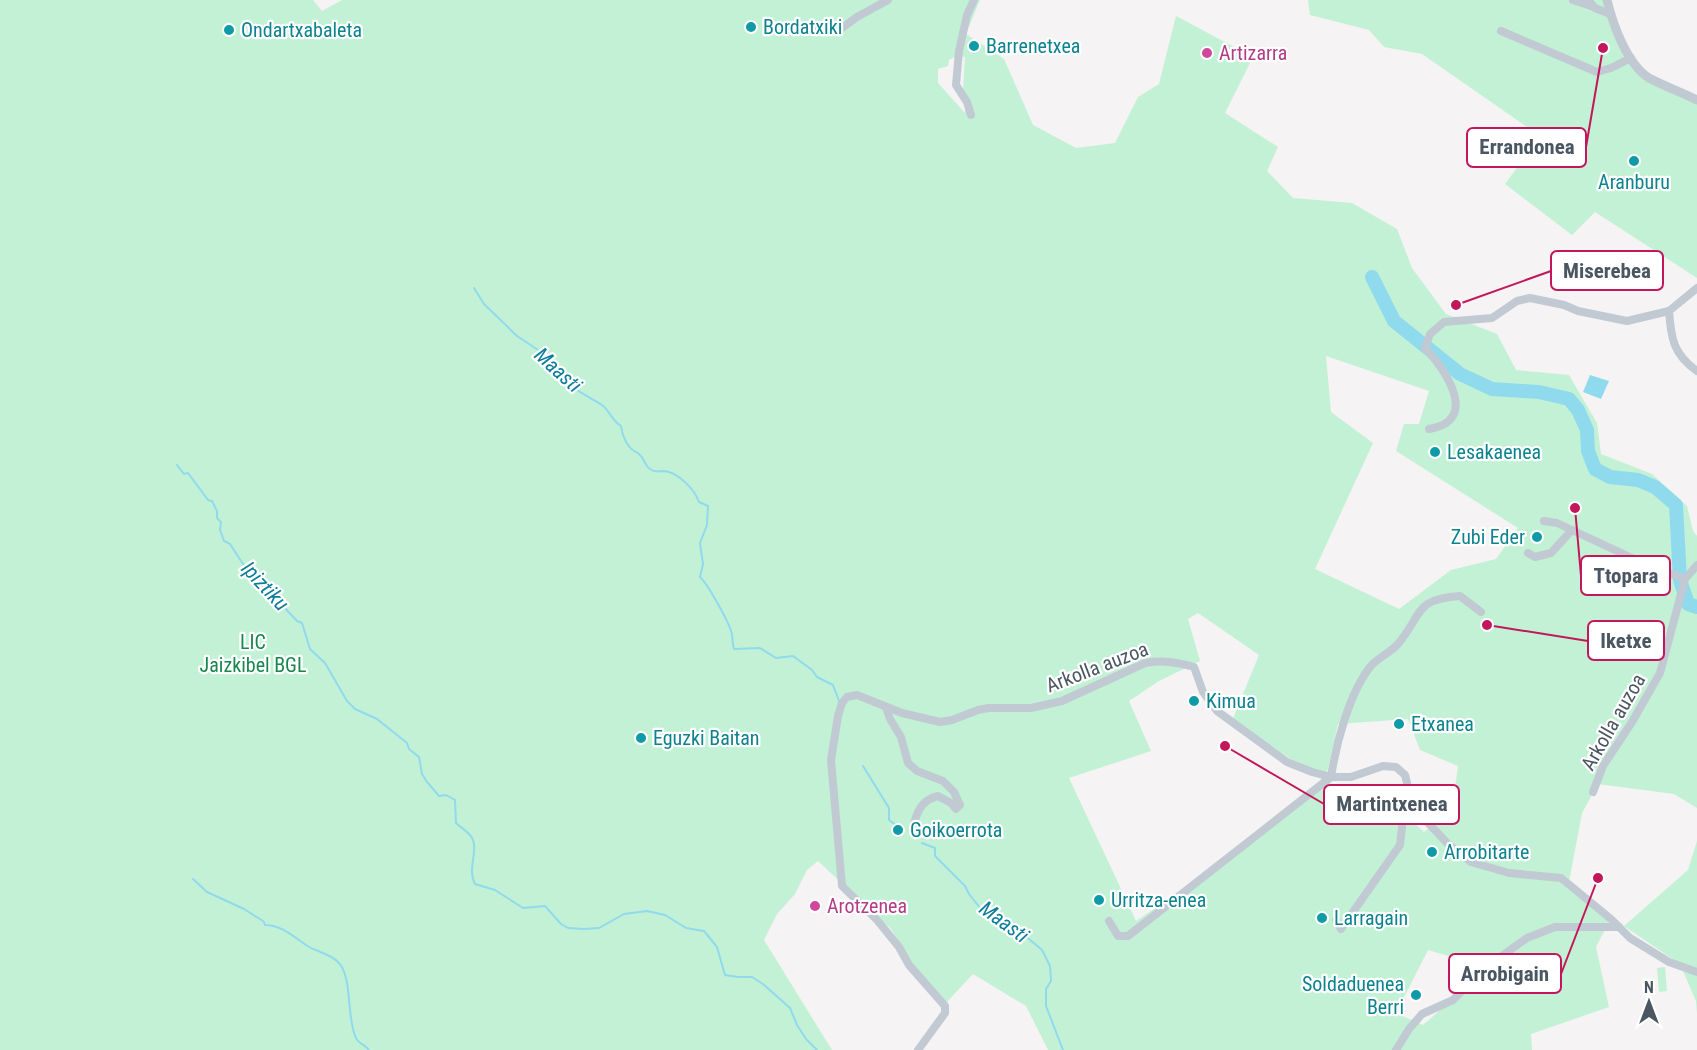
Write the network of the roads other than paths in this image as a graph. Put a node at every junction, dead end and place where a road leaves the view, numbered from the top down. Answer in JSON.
{"nodes":[{"id":1,"x":888,"y":0,"type":"edge"},
{"id":2,"x":974,"y":0,"type":"edge"},
{"id":3,"x":1573,"y":0,"type":"edge"},
{"id":4,"x":1588,"y":0,"type":"edge"},
{"id":5,"x":1606,"y":0,"type":"edge"},
{"id":6,"x":1595,"y":8,"type":"junction"},
{"id":7,"x":1610,"y":14,"type":"junction"},
{"id":8,"x":768,"y":27,"type":"dead end"},
{"id":9,"x":1501,"y":31,"type":"dead end"},
{"id":10,"x":1631,"y":58,"type":"junction"},
{"id":11,"x":1697,"y":100,"type":"edge"},
{"id":12,"x":970,"y":115,"type":"dead end"},
{"id":13,"x":1697,"y":288,"type":"edge"},
{"id":14,"x":1669,"y":311,"type":"junction"},
{"id":15,"x":1697,"y":371,"type":"edge"},
{"id":16,"x":1430,"y":429,"type":"dead end"},
{"id":17,"x":1544,"y":521,"type":"dead end"},
{"id":18,"x":1572,"y":530,"type":"junction"},
{"id":19,"x":1528,"y":553,"type":"dead end"},
{"id":20,"x":1697,"y":565,"type":"edge"},
{"id":21,"x":1681,"y":577,"type":"junction"},
{"id":22,"x":1480,"y":612,"type":"dead end"},
{"id":23,"x":885,"y":707,"type":"junction"},
{"id":24,"x":1331,"y":777,"type":"junction"},
{"id":25,"x":1593,"y":792,"type":"dead end"},
{"id":26,"x":1413,"y":807,"type":"junction"},
{"id":27,"x":913,"y":829,"type":"dead end"},
{"id":28,"x":1336,"y":920,"type":"dead end"},
{"id":29,"x":1109,"y":921,"type":"dead end"},
{"id":30,"x":1619,"y":927,"type":"junction"},
{"id":31,"x":1697,"y":972,"type":"edge"},
{"id":32,"x":918,"y":1050,"type":"edge"},
{"id":33,"x":1396,"y":1050,"type":"edge"}],
"edges":[{"from":1,"to":8,"type":"street"},
{"from":2,"to":12,"type":"street"},
{"from":3,"to":6,"type":"street"},
{"from":4,"to":6,"type":"street"},
{"from":5,"to":7,"type":"street"},
{"from":6,"to":7,"type":"street"},
{"from":7,"to":10,"type":"street"},
{"from":9,"to":10,"type":"street"},
{"from":10,"to":11,"type":"street"},
{"from":13,"to":14,"type":"street"},
{"from":14,"to":15,"type":"street"},
{"from":14,"to":16,"type":"street"},
{"from":17,"to":18,"type":"street"},
{"from":18,"to":19,"type":"street"},
{"from":18,"to":21,"type":"street"},
{"from":20,"to":21,"type":"street"},
{"from":21,"to":25,"type":"street","name":"Arkolla auzoa"},
{"from":22,"to":24,"type":"street"},
{"from":23,"to":24,"type":"street","name":"Arkolla auzoa"},
{"from":23,"to":27,"type":"street"},
{"from":23,"to":32,"type":"street","name":"Arkolla auzoa"},
{"from":24,"to":26,"type":"street","name":"Arkolla auzoa"},
{"from":24,"to":29,"type":"street"},
{"from":26,"to":28,"type":"street"},
{"from":26,"to":30,"type":"street"},
{"from":30,"to":31,"type":"street"},
{"from":30,"to":33,"type":"street"}]}
